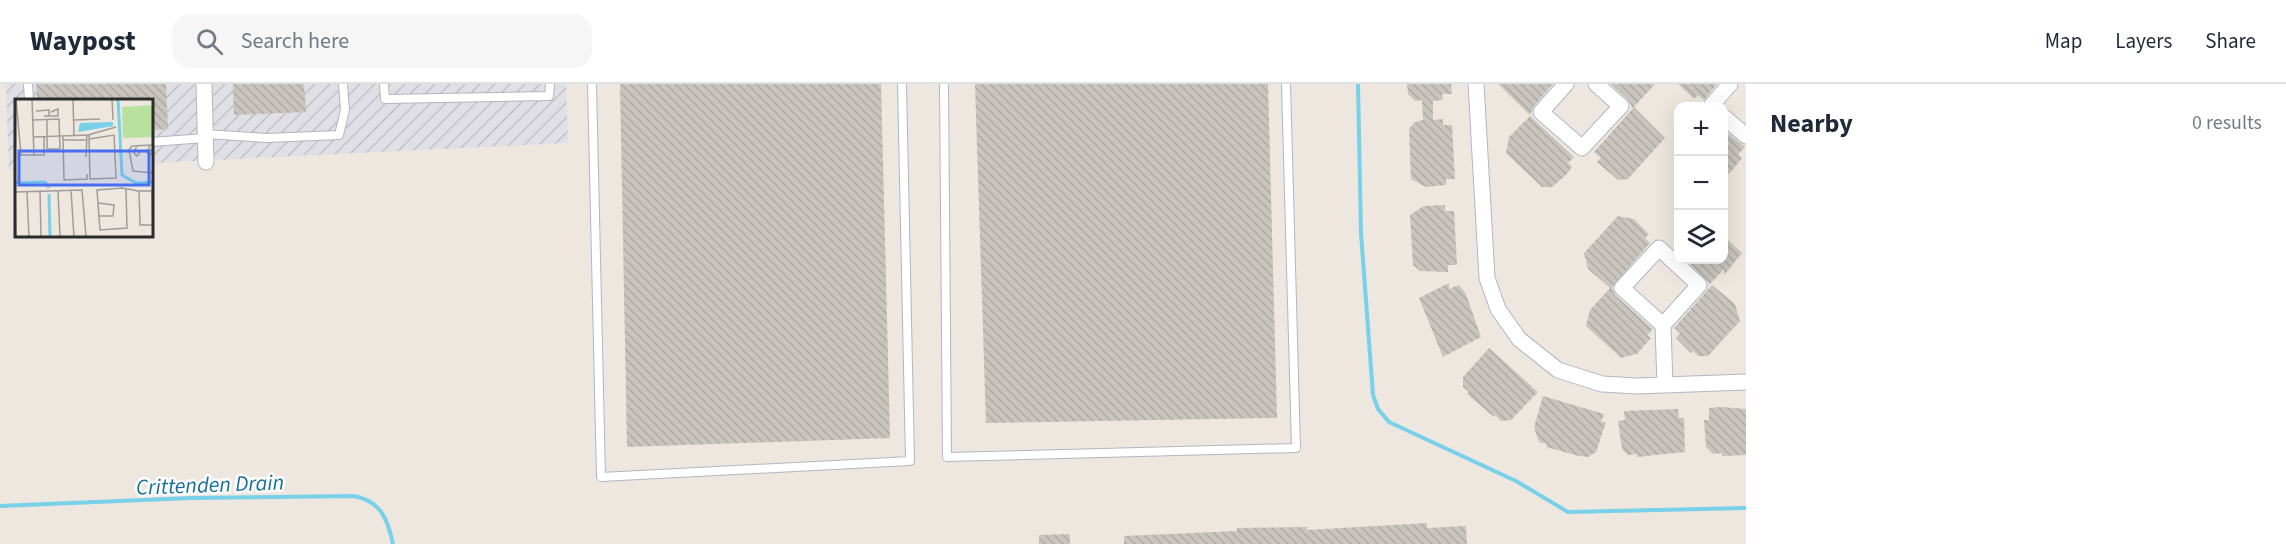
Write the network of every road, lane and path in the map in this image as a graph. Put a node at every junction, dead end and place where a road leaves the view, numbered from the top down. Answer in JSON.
{"nodes":[{"id":1,"x":28,"y":84,"type":"edge"},
{"id":2,"x":204,"y":84,"type":"edge"},
{"id":3,"x":344,"y":84,"type":"edge"},
{"id":4,"x":384,"y":84,"type":"edge"},
{"id":5,"x":550,"y":84,"type":"edge"},
{"id":6,"x":592,"y":84,"type":"edge"},
{"id":7,"x":902,"y":84,"type":"edge"},
{"id":8,"x":944,"y":84,"type":"edge"},
{"id":9,"x":1286,"y":84,"type":"edge"},
{"id":10,"x":1476,"y":84,"type":"edge"},
{"id":11,"x":1566,"y":84,"type":"edge"},
{"id":12,"x":1596,"y":84,"type":"edge"},
{"id":13,"x":1730,"y":84,"type":"edge"},
{"id":14,"x":29,"y":99,"type":"edge"},
{"id":15,"x":1714,"y":102,"type":"edge"},
{"id":16,"x":1728,"y":120,"type":"edge"},
{"id":17,"x":206,"y":136,"type":"junction"},
{"id":18,"x":1746,"y":136,"type":"edge"},
{"id":19,"x":153,"y":142,"type":"edge"},
{"id":20,"x":206,"y":162,"type":"dead end"},
{"id":21,"x":1663,"y":325,"type":"junction"},
{"id":22,"x":1746,"y":382,"type":"edge"},
{"id":23,"x":1665,"y":385,"type":"junction"}],
"edges":[{"from":1,"to":14,"type":"lane"},
{"from":2,"to":17,"type":"street"},
{"from":3,"to":17,"type":"lane"},
{"from":4,"to":5,"type":"lane"},
{"from":6,"to":7,"type":"lane"},
{"from":8,"to":9,"type":"lane"},
{"from":10,"to":23,"type":"street"},
{"from":11,"to":12,"type":"street"},
{"from":13,"to":15,"type":"street"},
{"from":16,"to":18,"type":"street"},
{"from":17,"to":19,"type":"lane"},
{"from":17,"to":20,"type":"street"},
{"from":21,"to":21,"type":"street"},
{"from":21,"to":23,"type":"street"},
{"from":22,"to":23,"type":"street"}]}
